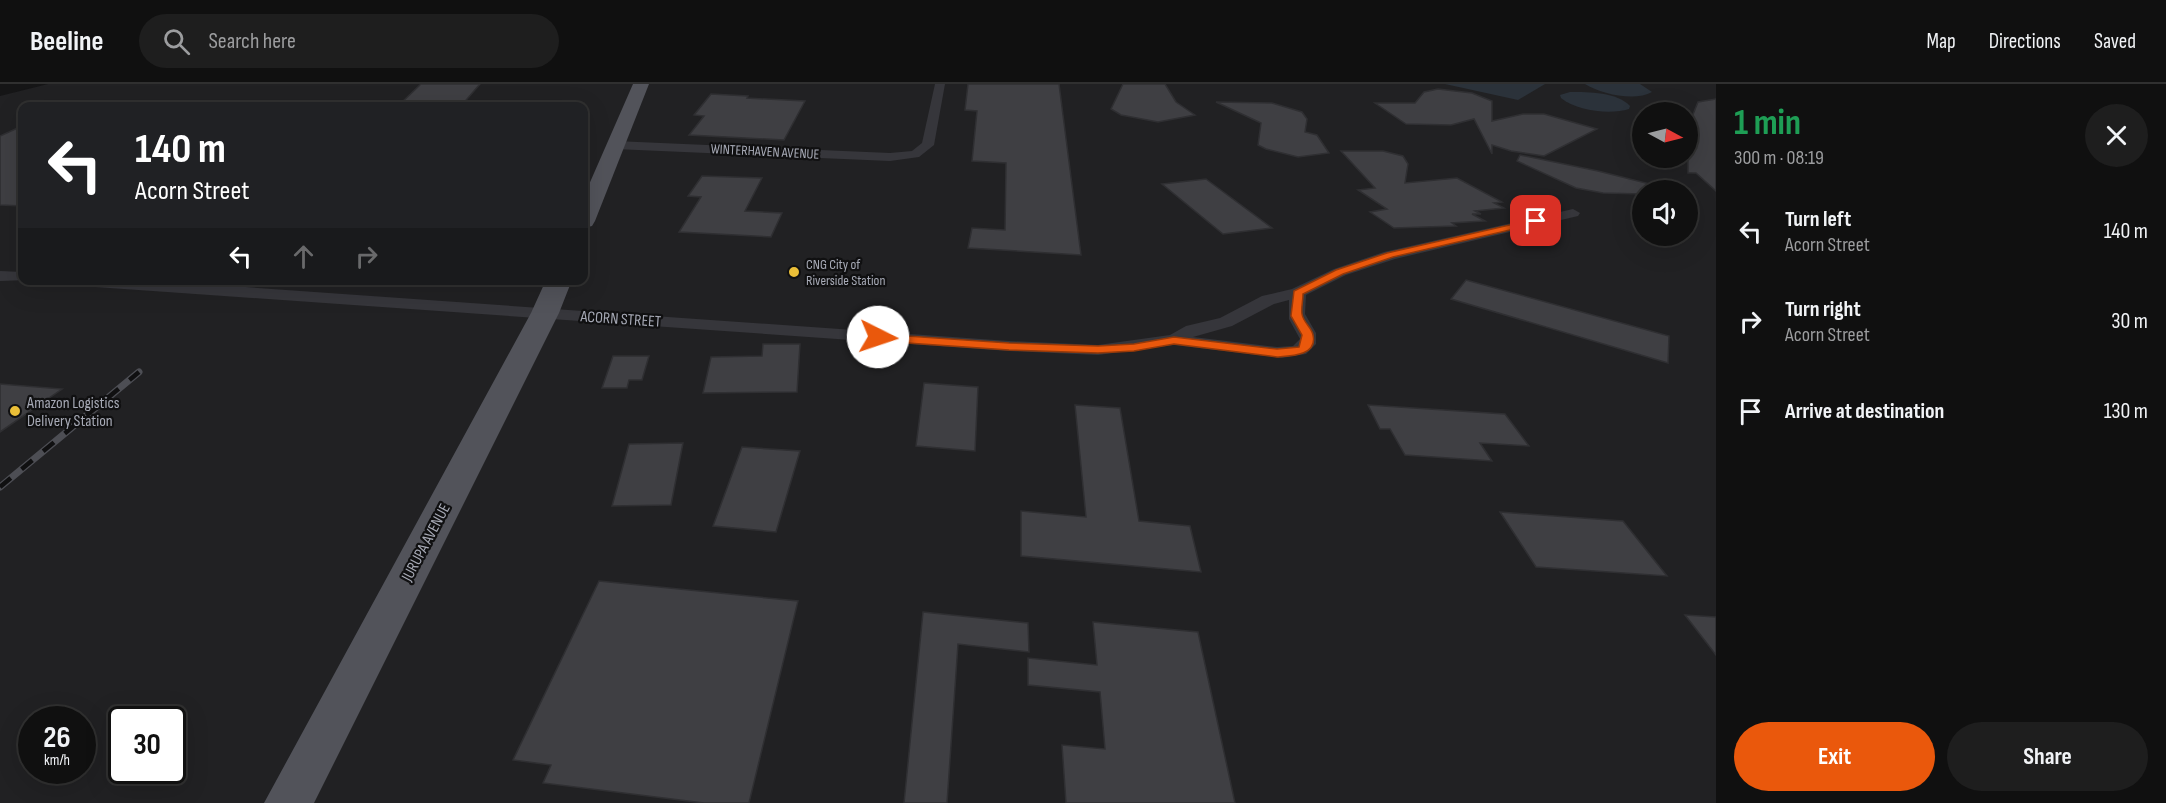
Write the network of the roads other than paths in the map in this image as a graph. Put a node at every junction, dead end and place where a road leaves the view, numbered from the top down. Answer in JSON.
{"nodes":[{"id":1,"x":641,"y":84,"type":"edge"},
{"id":2,"x":940,"y":84,"type":"edge"},
{"id":3,"x":615,"y":145,"type":"junction"},
{"id":4,"x":588,"y":211,"type":"edge"},
{"id":5,"x":1573,"y":213,"type":"dead end"},
{"id":6,"x":0,"y":276,"type":"edge"},
{"id":7,"x":18,"y":278,"type":"edge"},
{"id":8,"x":210,"y":285,"type":"edge"},
{"id":9,"x":1298,"y":293,"type":"junction"},
{"id":10,"x":552,"y":297,"type":"edge"},
{"id":11,"x":1174,"y":340,"type":"junction"},
{"id":12,"x":289,"y":803,"type":"edge"}],
"edges":[{"from":1,"to":3,"type":"main road"},
{"from":2,"to":3,"type":"street","name":"WINTERHAVEN AVENUE"},
{"from":3,"to":4,"type":"main road"},
{"from":5,"to":9,"type":"street","name":"ACORN STREET"},
{"from":6,"to":7,"type":"street"},
{"from":8,"to":10,"type":"street","name":"ACORN STREET"},
{"from":9,"to":11,"type":"street","name":"ACORN STREET"},
{"from":9,"to":11,"type":"street","name":"ACORN STREET"},
{"from":10,"to":11,"type":"street","name":"ACORN STREET"},
{"from":10,"to":12,"type":"main road","name":"JURUPA AVENUE"}]}
